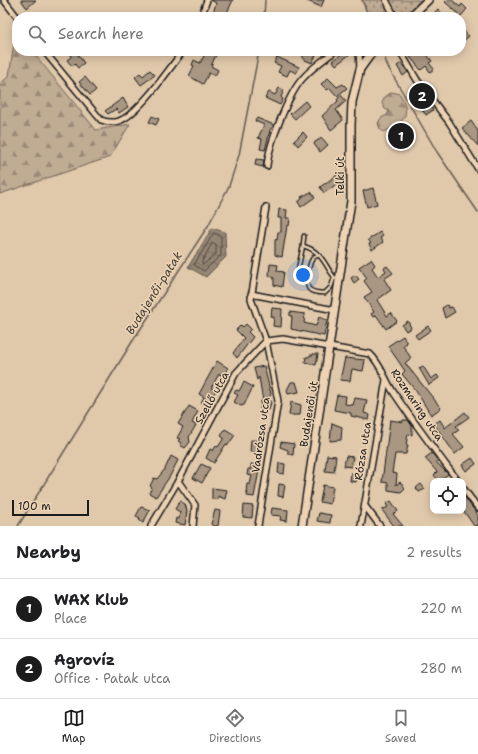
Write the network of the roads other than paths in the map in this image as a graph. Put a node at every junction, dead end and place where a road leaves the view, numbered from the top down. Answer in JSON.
{"nodes":[{"id":1,"x":4,"y":0,"type":"edge"},
{"id":2,"x":207,"y":0,"type":"edge"},
{"id":3,"x":428,"y":0,"type":"edge"},
{"id":4,"x":388,"y":1,"type":"edge"},
{"id":5,"x":13,"y":12,"type":"edge"},
{"id":6,"x":203,"y":12,"type":"edge"},
{"id":7,"x":393,"y":12,"type":"edge"},
{"id":8,"x":415,"y":12,"type":"edge"},
{"id":9,"x":48,"y":56,"type":"edge"},
{"id":10,"x":179,"y":56,"type":"edge"},
{"id":11,"x":329,"y":56,"type":"edge"},
{"id":12,"x":359,"y":56,"type":"edge"},
{"id":13,"x":369,"y":56,"type":"edge"},
{"id":14,"x":403,"y":56,"type":"edge"},
{"id":15,"x":360,"y":69,"type":"junction"},
{"id":16,"x":267,"y":166,"type":"dead end"},
{"id":17,"x":478,"y":169,"type":"edge"},
{"id":18,"x":266,"y":207,"type":"dead end"},
{"id":19,"x":304,"y":236,"type":"dead end"},
{"id":20,"x":303,"y":246,"type":"junction"},
{"id":21,"x":319,"y":255,"type":"junction"},
{"id":22,"x":297,"y":274,"type":"dead end"},
{"id":23,"x":337,"y":279,"type":"junction"},
{"id":24,"x":251,"y":294,"type":"junction"},
{"id":25,"x":335,"y":308,"type":"junction"},
{"id":26,"x":266,"y":341,"type":"junction"},
{"id":27,"x":330,"y":347,"type":"junction"},
{"id":28,"x":386,"y":380,"type":"junction"},
{"id":29,"x":456,"y":478,"type":"edge"},
{"id":30,"x":178,"y":482,"type":"junction"},
{"id":31,"x":466,"y":492,"type":"edge"},
{"id":32,"x":364,"y":506,"type":"junction"},
{"id":33,"x":478,"y":508,"type":"edge"},
{"id":34,"x":151,"y":526,"type":"edge"},
{"id":35,"x":193,"y":526,"type":"edge"},
{"id":36,"x":258,"y":526,"type":"edge"},
{"id":37,"x":302,"y":526,"type":"edge"},
{"id":38,"x":361,"y":526,"type":"edge"},
{"id":39,"x":380,"y":526,"type":"edge"}],
"edges":[{"from":1,"to":5,"type":"street"},
{"from":2,"to":6,"type":"street"},
{"from":3,"to":8,"type":"main road"},
{"from":4,"to":7,"type":"street"},
{"from":9,"to":10,"type":"street"},
{"from":11,"to":16,"type":"street"},
{"from":12,"to":15,"type":"street"},
{"from":13,"to":15,"type":"main road","name":"Telki út"},
{"from":14,"to":17,"type":"street"},
{"from":15,"to":23,"type":"main road","name":"Telki út"},
{"from":18,"to":24,"type":"street","name":"Vadrózsa utca"},
{"from":19,"to":20,"type":"lane"},
{"from":20,"to":21,"type":"lane"},
{"from":20,"to":22,"type":"lane"},
{"from":21,"to":23,"type":"lane"},
{"from":21,"to":23,"type":"lane"},
{"from":23,"to":25,"type":"main road","name":"Telki út"},
{"from":24,"to":25,"type":"street"},
{"from":24,"to":26,"type":"street","name":"Vadrózsa utca"},
{"from":25,"to":27,"type":"main road","name":"Budajenői út"},
{"from":26,"to":27,"type":"street"},
{"from":26,"to":30,"type":"street","name":"Szellő utca"},
{"from":26,"to":36,"type":"street","name":"Vadrózsa utca"},
{"from":27,"to":28,"type":"street","name":"Rozmaring utca"},
{"from":27,"to":37,"type":"main road","name":"Budajenői út"},
{"from":28,"to":29,"type":"street","name":"Rozmaring utca"},
{"from":28,"to":32,"type":"street","name":"Rózsa utca"},
{"from":30,"to":34,"type":"street","name":"Szellő utca"},
{"from":30,"to":35,"type":"street"},
{"from":31,"to":33,"type":"street"},
{"from":32,"to":38,"type":"street","name":"Rózsa utca"},
{"from":32,"to":39,"type":"street"}]}
